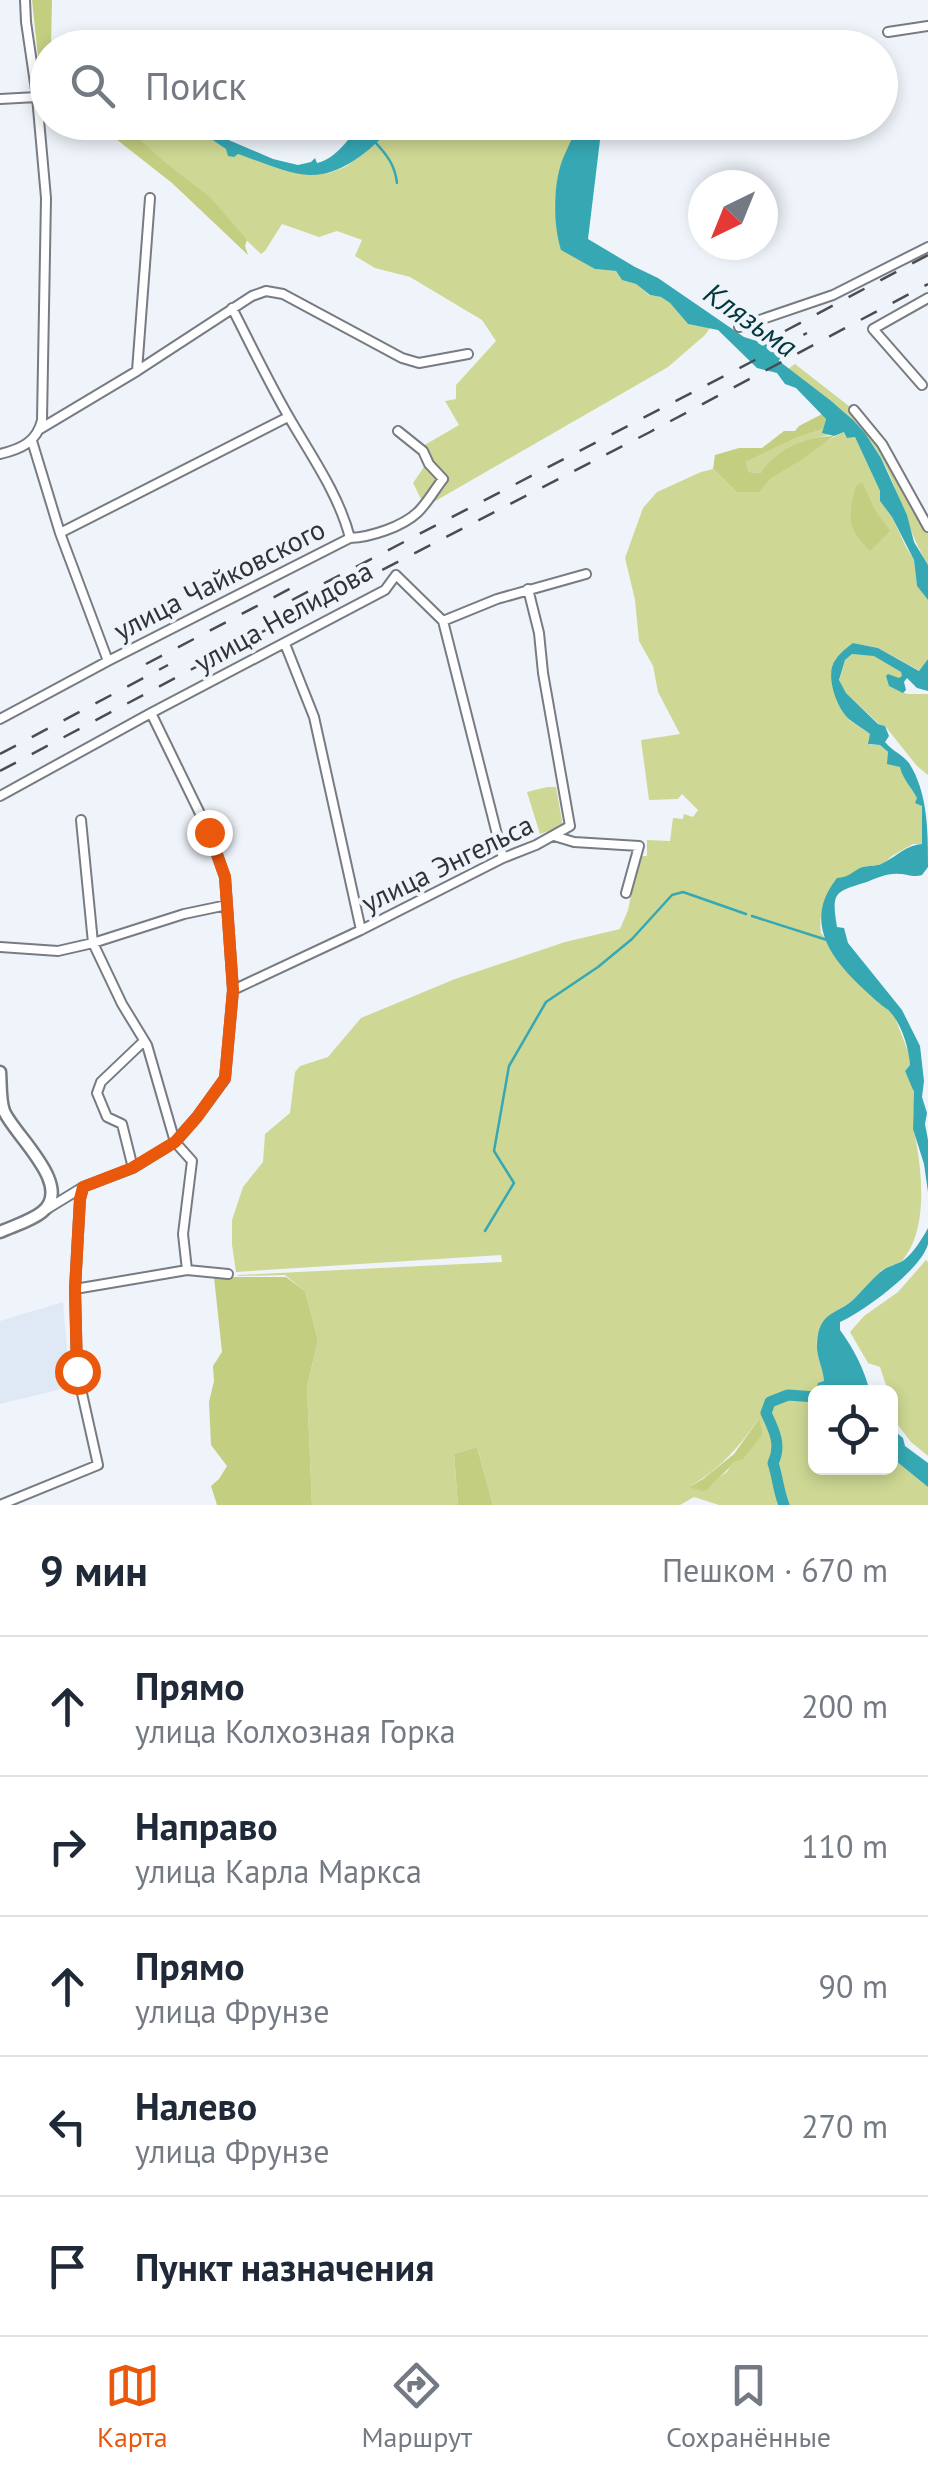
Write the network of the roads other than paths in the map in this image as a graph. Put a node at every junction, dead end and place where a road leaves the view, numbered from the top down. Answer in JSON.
{"nodes":[{"id":1,"x":24,"y":1,"type":"edge"},
{"id":2,"x":928,"y":26,"type":"edge"},
{"id":3,"x":898,"y":30,"type":"edge"},
{"id":4,"x":30,"y":48,"type":"edge"},
{"id":5,"x":30,"y":97,"type":"edge"},
{"id":6,"x":0,"y":99,"type":"edge"},
{"id":7,"x":41,"y":140,"type":"edge"},
{"id":8,"x":150,"y":198,"type":"dead end"},
{"id":9,"x":928,"y":247,"type":"edge"},
{"id":10,"x":928,"y":298,"type":"edge"},
{"id":11,"x":232,"y":308,"type":"junction"},
{"id":12,"x":739,"y":327,"type":"dead end"},
{"id":13,"x":468,"y":354,"type":"dead end"},
{"id":14,"x":137,"y":371,"type":"junction"},
{"id":15,"x":922,"y":385,"type":"dead end"},
{"id":16,"x":854,"y":410,"type":"dead end"},
{"id":17,"x":288,"y":417,"type":"junction"},
{"id":18,"x":40,"y":430,"type":"junction"},
{"id":19,"x":398,"y":431,"type":"dead end"},
{"id":20,"x":32,"y":441,"type":"junction"},
{"id":21,"x":0,"y":454,"type":"edge"},
{"id":22,"x":928,"y":526,"type":"edge"},
{"id":23,"x":60,"y":533,"type":"junction"},
{"id":24,"x":350,"y":538,"type":"junction"},
{"id":25,"x":586,"y":574,"type":"dead end"},
{"id":26,"x":528,"y":589,"type":"junction"},
{"id":27,"x":443,"y":621,"type":"junction"},
{"id":28,"x":286,"y":644,"type":"junction"},
{"id":29,"x":108,"y":660,"type":"junction"},
{"id":30,"x":151,"y":713,"type":"junction"},
{"id":31,"x":0,"y":718,"type":"edge"},
{"id":32,"x":0,"y":796,"type":"edge"},
{"id":33,"x":82,"y":820,"type":"dead end"},
{"id":34,"x":554,"y":836,"type":"junction"},
{"id":35,"x":504,"y":858,"type":"junction"},
{"id":36,"x":626,"y":893,"type":"dead end"},
{"id":37,"x":227,"y":904,"type":"junction"},
{"id":38,"x":361,"y":930,"type":"junction"},
{"id":39,"x":93,"y":943,"type":"junction"},
{"id":40,"x":0,"y":947,"type":"edge"},
{"id":41,"x":233,"y":990,"type":"junction"},
{"id":42,"x":144,"y":1041,"type":"junction"},
{"id":43,"x":0,"y":1072,"type":"edge"},
{"id":44,"x":175,"y":1142,"type":"junction"},
{"id":45,"x":132,"y":1168,"type":"junction"},
{"id":46,"x":83,"y":1187,"type":"junction"},
{"id":47,"x":43,"y":1212,"type":"junction"},
{"id":48,"x":0,"y":1232,"type":"edge"},
{"id":49,"x":187,"y":1270,"type":"junction"},
{"id":50,"x":228,"y":1274,"type":"dead end"},
{"id":51,"x":75,"y":1289,"type":"junction"},
{"id":52,"x":23,"y":1501,"type":"edge"},
{"id":53,"x":0,"y":1505,"type":"edge"}],
"edges":[{"from":1,"to":4,"type":"street"},
{"from":2,"to":3,"type":"street"},
{"from":5,"to":6,"type":"street"},
{"from":7,"to":18,"type":"street"},
{"from":8,"to":14,"type":"street"},
{"from":9,"to":12,"type":"street"},
{"from":10,"to":15,"type":"street"},
{"from":11,"to":13,"type":"street"},
{"from":11,"to":14,"type":"street"},
{"from":11,"to":17,"type":"street"},
{"from":14,"to":18,"type":"street"},
{"from":16,"to":22,"type":"street"},
{"from":17,"to":23,"type":"street"},
{"from":17,"to":24,"type":"street"},
{"from":18,"to":20,"type":"street"},
{"from":19,"to":24,"type":"street","name":"улица Чайковского"},
{"from":20,"to":21,"type":"street"},
{"from":20,"to":23,"type":"street"},
{"from":23,"to":29,"type":"street"},
{"from":24,"to":29,"type":"street","name":"улица Чайковского"},
{"from":25,"to":26,"type":"street"},
{"from":26,"to":27,"type":"street"},
{"from":26,"to":34,"type":"street","name":"улица Энгельса"},
{"from":27,"to":28,"type":"street","name":"улица Нелидова"},
{"from":27,"to":35,"type":"street"},
{"from":28,"to":30,"type":"street","name":"улица Нелидова"},
{"from":28,"to":38,"type":"street"},
{"from":29,"to":31,"type":"street","name":"улица Чайковского"},
{"from":30,"to":32,"type":"street","name":"улица Нелидова"},
{"from":30,"to":37,"type":"street"},
{"from":33,"to":39,"type":"street"},
{"from":34,"to":35,"type":"street","name":"улица Энгельса"},
{"from":34,"to":36,"type":"street"},
{"from":35,"to":38,"type":"street","name":"улица Энгельса"},
{"from":37,"to":39,"type":"street"},
{"from":37,"to":41,"type":"street"},
{"from":38,"to":41,"type":"street","name":"улица Энгельса"},
{"from":39,"to":40,"type":"street"},
{"from":39,"to":42,"type":"street"},
{"from":41,"to":44,"type":"street"},
{"from":42,"to":44,"type":"street"},
{"from":42,"to":45,"type":"street"},
{"from":43,"to":47,"type":"main road"},
{"from":44,"to":45,"type":"street"},
{"from":44,"to":49,"type":"street"},
{"from":45,"to":46,"type":"street"},
{"from":46,"to":47,"type":"street"},
{"from":46,"to":51,"type":"street"},
{"from":47,"to":48,"type":"main road"},
{"from":49,"to":50,"type":"street"},
{"from":49,"to":51,"type":"street"},
{"from":51,"to":52,"type":"street"},
{"from":52,"to":53,"type":"street"}]}
